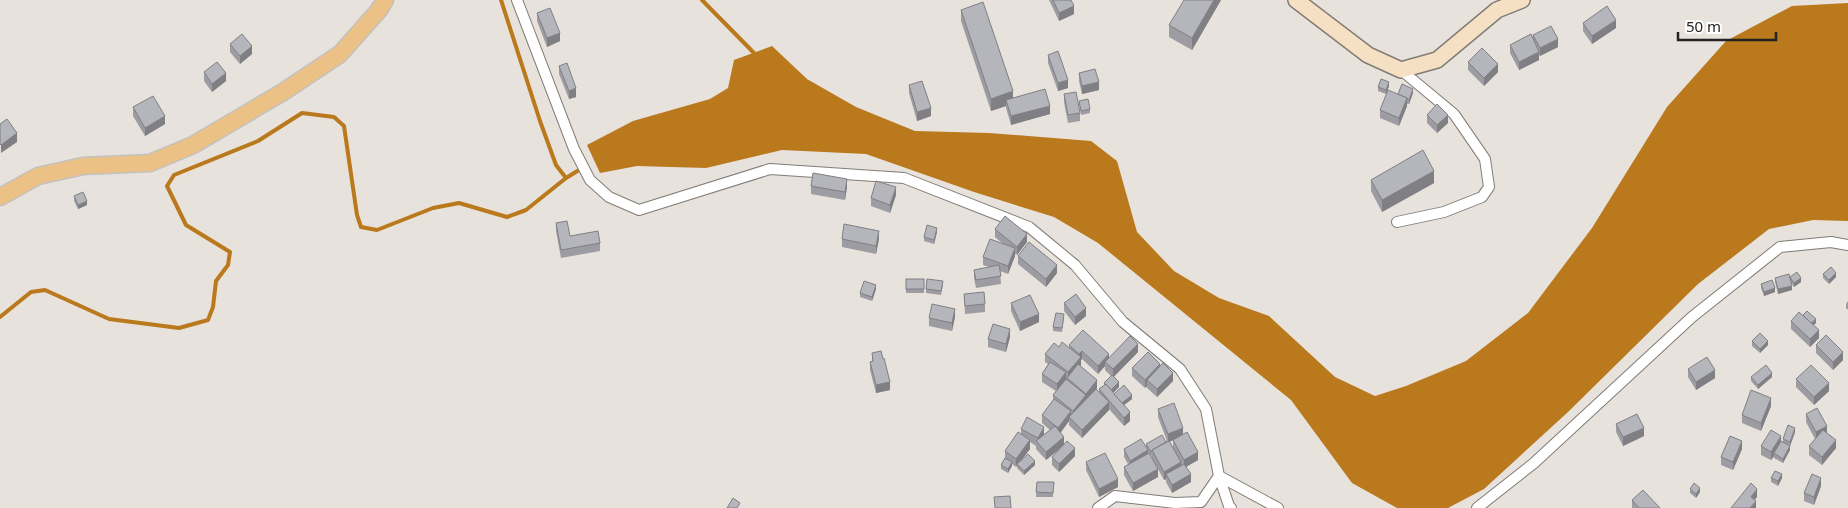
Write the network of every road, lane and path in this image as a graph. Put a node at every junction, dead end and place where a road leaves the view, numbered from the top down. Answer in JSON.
{"nodes":[{"id":1,"x":385,"y":0,"type":"edge"},
{"id":2,"x":518,"y":0,"type":"edge"},
{"id":3,"x":1296,"y":0,"type":"edge"},
{"id":4,"x":1522,"y":0,"type":"edge"},
{"id":5,"x":1402,"y":70,"type":"junction"},
{"id":6,"x":0,"y":197,"type":"edge"},
{"id":7,"x":1397,"y":222,"type":"dead end"},
{"id":8,"x":1848,"y":245,"type":"edge"},
{"id":9,"x":1220,"y":476,"type":"junction"},
{"id":10,"x":1098,"y":508,"type":"edge"},
{"id":11,"x":1231,"y":508,"type":"edge"},
{"id":12,"x":1278,"y":508,"type":"edge"},
{"id":13,"x":1477,"y":508,"type":"edge"}],
"edges":[{"from":1,"to":6,"type":"main road"},
{"from":2,"to":9,"type":"street"},
{"from":3,"to":5,"type":"main road"},
{"from":4,"to":5,"type":"main road"},
{"from":5,"to":7,"type":"street"},
{"from":8,"to":13,"type":"street"},
{"from":9,"to":10,"type":"street"},
{"from":9,"to":11,"type":"street"},
{"from":9,"to":12,"type":"street"}]}
